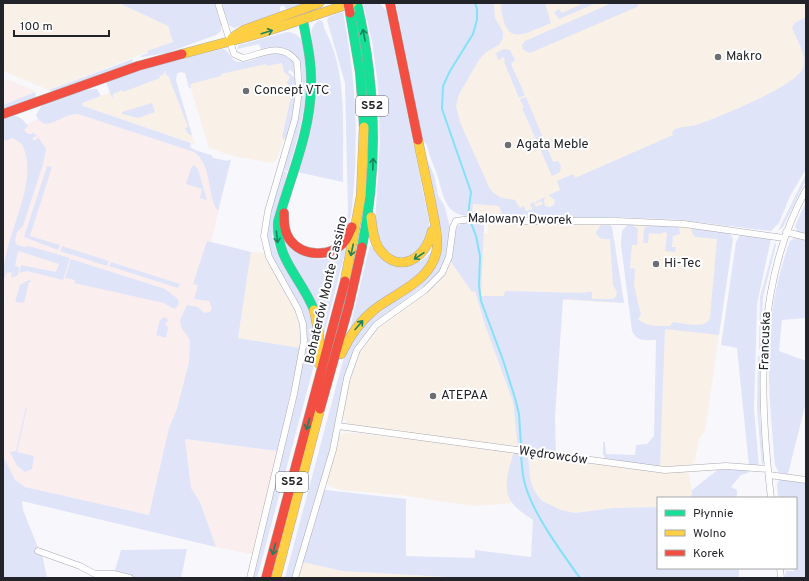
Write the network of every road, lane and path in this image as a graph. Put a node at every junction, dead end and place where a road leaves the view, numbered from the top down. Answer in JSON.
{"nodes":[{"id":1,"x":218,"y":3,"type":"edge"},
{"id":2,"x":319,"y":3,"type":"edge"},
{"id":3,"x":348,"y":3,"type":"edge"},
{"id":4,"x":390,"y":3,"type":"edge"},
{"id":5,"x":355,"y":7,"type":"edge"},
{"id":6,"x":300,"y":10,"type":"junction"},
{"id":7,"x":303,"y":21,"type":"junction"},
{"id":8,"x":229,"y":40,"type":"junction"},
{"id":9,"x":3,"y":114,"type":"edge"},
{"id":10,"x":288,"y":185,"type":"junction"},
{"id":11,"x":806,"y":190,"type":"edge"},
{"id":12,"x":361,"y":197,"type":"junction"},
{"id":13,"x":370,"y":203,"type":"junction"},
{"id":14,"x":432,"y":208,"type":"junction"},
{"id":15,"x":785,"y":235,"type":"junction"},
{"id":16,"x":806,"y":237,"type":"edge"},
{"id":17,"x":328,"y":384,"type":"junction"},
{"id":18,"x":318,"y":386,"type":"junction"},
{"id":19,"x":338,"y":426,"type":"junction"},
{"id":20,"x":768,"y":472,"type":"junction"},
{"id":21,"x":806,"y":480,"type":"edge"},
{"id":22,"x":771,"y":497,"type":"edge"},
{"id":23,"x":38,"y":551,"type":"dead end"},
{"id":24,"x":130,"y":578,"type":"edge"},
{"id":25,"x":250,"y":578,"type":"edge"},
{"id":26,"x":266,"y":578,"type":"edge"},
{"id":27,"x":276,"y":578,"type":"edge"},
{"id":28,"x":295,"y":578,"type":"edge"}],
"edges":[{"from":1,"to":8,"type":"street"},
{"from":2,"to":6,"type":"main road"},
{"from":3,"to":5,"type":"main road","name":"Bohaterów Monte Cassino","number":"S52","bridge":true},
{"from":4,"to":14,"type":"main road"},
{"from":5,"to":7,"type":"main road"},
{"from":5,"to":12,"type":"main road","name":"Bohaterów Monte Cassino","number":"S52"},
{"from":13,"to":5,"type":"main road","name":"Bohaterów Monte Cassino","number":"S52","one_way":true},
{"from":6,"to":7,"type":"main road"},
{"from":6,"to":8,"type":"main road"},
{"from":8,"to":7,"type":"main road","one_way":true},
{"from":7,"to":10,"type":"main road"},
{"from":8,"to":9,"type":"main road"},
{"from":8,"to":25,"type":"street"},
{"from":10,"to":12,"type":"main road"},
{"from":10,"to":18,"type":"main road","one_way":true},
{"from":11,"to":15,"type":"street","name":"Francuska"},
{"from":12,"to":18,"type":"main road","name":"Bohaterów Monte Cassino","number":"S52","one_way":true},
{"from":14,"to":13,"type":"main road","one_way":true},
{"from":13,"to":17,"type":"main road","name":"Bohaterów Monte Cassino","number":"S52"},
{"from":17,"to":14,"type":"main road","one_way":true},
{"from":15,"to":16,"type":"street","name":"Malowany Dworek"},
{"from":15,"to":19,"type":"street","name":"Malowany Dworek"},
{"from":15,"to":20,"type":"street","name":"Francuska"},
{"from":17,"to":27,"type":"main road","name":"Bohaterów Monte Cassino","number":"S52"},
{"from":18,"to":26,"type":"main road","name":"Bohaterów Monte Cassino","number":"S52","one_way":true},
{"from":19,"to":20,"type":"street","name":"Wędrowców"},
{"from":19,"to":28,"type":"street"},
{"from":20,"to":21,"type":"street","name":"Wędrowców"},
{"from":20,"to":22,"type":"street","name":"Francuska"},
{"from":23,"to":24,"type":"street"}]}
